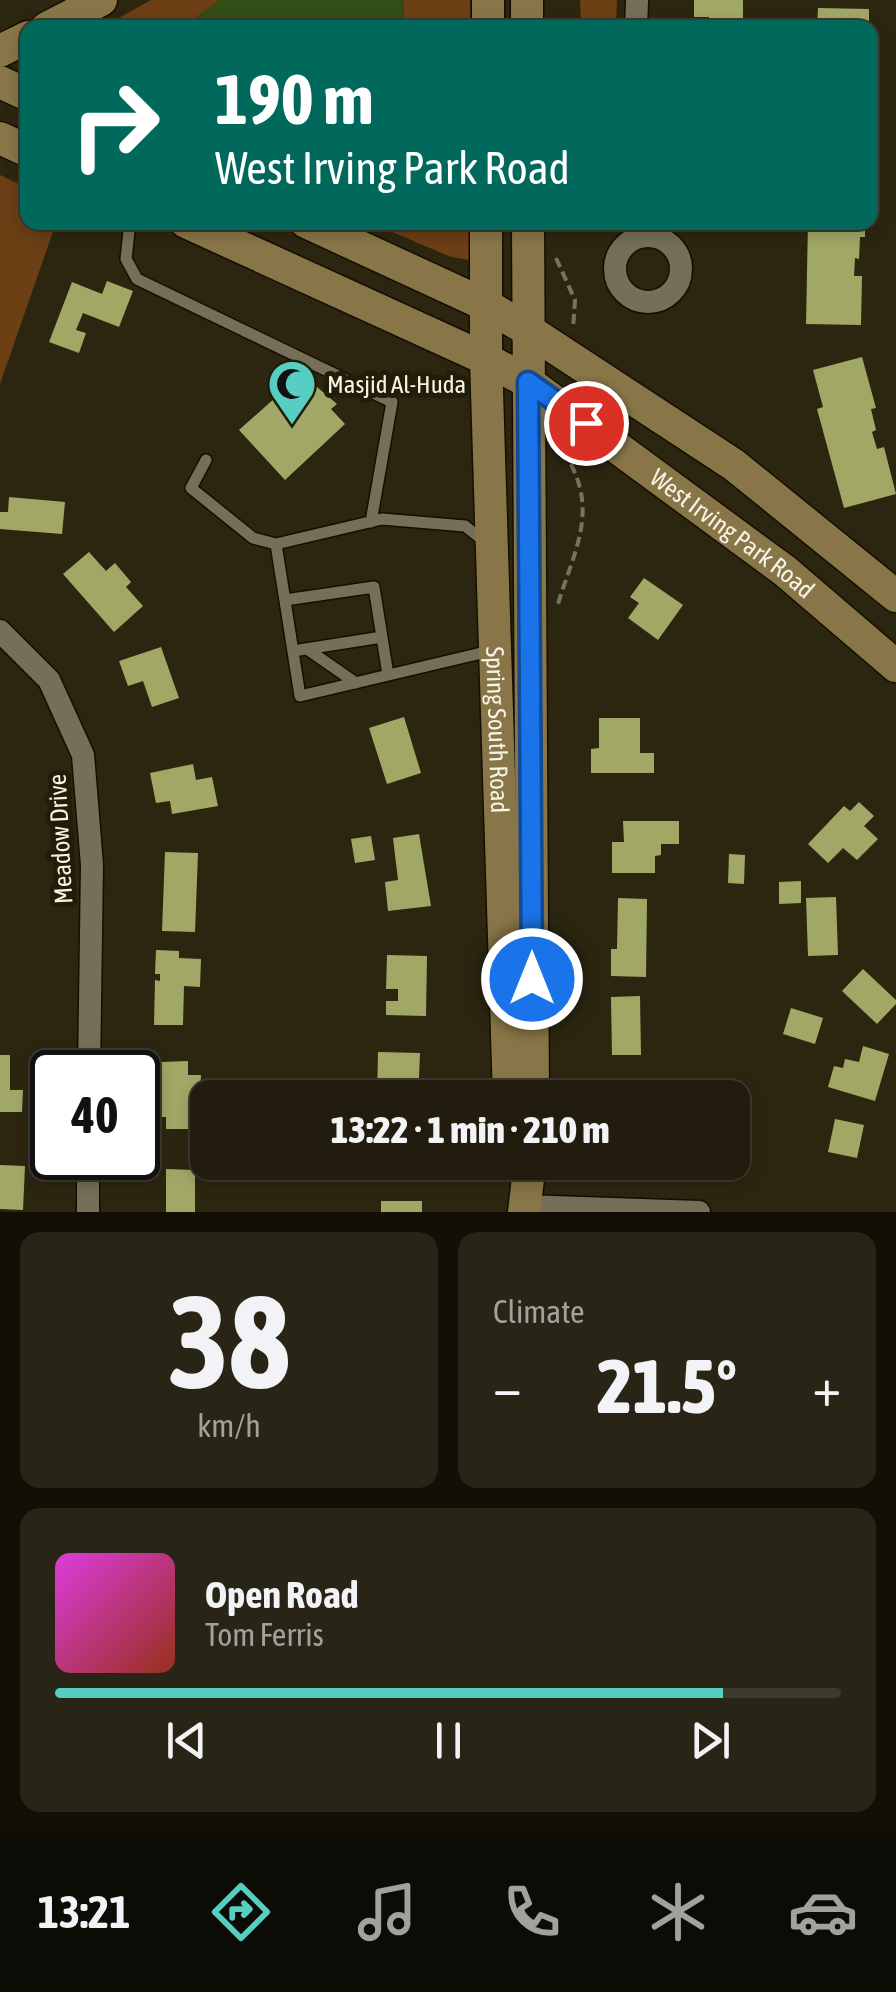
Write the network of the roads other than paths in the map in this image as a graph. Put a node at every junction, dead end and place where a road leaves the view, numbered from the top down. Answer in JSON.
{"nodes":[{"id":1,"x":101,"y":0,"type":"edge"},
{"id":2,"x":62,"y":20,"type":"edge"},
{"id":3,"x":129,"y":230,"type":"edge"},
{"id":4,"x":204,"y":230,"type":"edge"},
{"id":5,"x":323,"y":230,"type":"edge"},
{"id":6,"x":486,"y":230,"type":"edge"},
{"id":7,"x":528,"y":230,"type":"edge"},
{"id":8,"x":486,"y":305,"type":"junction"},
{"id":9,"x":528,"y":330,"type":"junction"},
{"id":10,"x":486,"y":359,"type":"junction"},
{"id":11,"x":528,"y":382,"type":"junction"},
{"id":12,"x":206,"y":460,"type":"dead end"},
{"id":13,"x":478,"y":516,"type":"junction"},
{"id":14,"x":371,"y":522,"type":"junction"},
{"id":15,"x":276,"y":544,"type":"junction"},
{"id":16,"x":896,"y":596,"type":"edge"},
{"id":17,"x":285,"y":600,"type":"junction"},
{"id":18,"x":0,"y":631,"type":"edge"},
{"id":19,"x":382,"y":637,"type":"junction"},
{"id":20,"x":300,"y":650,"type":"junction"},
{"id":21,"x":494,"y":650,"type":"junction"},
{"id":22,"x":896,"y":666,"type":"edge"},
{"id":23,"x":388,"y":675,"type":"junction"},
{"id":24,"x":356,"y":683,"type":"junction"},
{"id":25,"x":90,"y":1050,"type":"edge"},
{"id":26,"x":508,"y":1080,"type":"edge"},
{"id":27,"x":533,"y":1080,"type":"edge"},
{"id":28,"x":88,"y":1180,"type":"edge"},
{"id":29,"x":518,"y":1180,"type":"edge"},
{"id":30,"x":528,"y":1180,"type":"edge"},
{"id":31,"x":524,"y":1209,"type":"edge"},
{"id":32,"x":88,"y":1212,"type":"edge"},
{"id":33,"x":700,"y":1212,"type":"edge"}],
"edges":[{"from":1,"to":2,"type":"street"},
{"from":3,"to":14,"type":"lane"},
{"from":4,"to":10,"type":"street","name":"West Irving Park Road"},
{"from":5,"to":8,"type":"street","name":"West Irving Park Road"},
{"from":6,"to":8,"type":"street","name":"Spring South Road"},
{"from":7,"to":9,"type":"street","name":"Spring South Road"},
{"from":8,"to":9,"type":"street","name":"West Irving Park Road"},
{"from":8,"to":10,"type":"street","name":"Spring South Road"},
{"from":9,"to":11,"type":"street","name":"Spring South Road"},
{"from":9,"to":16,"type":"street","name":"West Irving Park Road"},
{"from":10,"to":11,"type":"street","name":"West Irving Park Road"},
{"from":10,"to":13,"type":"street","name":"Spring South Road"},
{"from":11,"to":22,"type":"street","name":"West Irving Park Road"},
{"from":11,"to":27,"type":"street","name":"Spring South Road"},
{"from":12,"to":15,"type":"lane"},
{"from":13,"to":14,"type":"lane"},
{"from":13,"to":21,"type":"street","name":"Spring South Road"},
{"from":14,"to":15,"type":"lane"},
{"from":15,"to":17,"type":"lane"},
{"from":17,"to":19,"type":"lane"},
{"from":17,"to":20,"type":"lane"},
{"from":18,"to":25,"type":"street","name":"Meadow Drive"},
{"from":19,"to":20,"type":"lane"},
{"from":19,"to":23,"type":"lane"},
{"from":20,"to":24,"type":"lane"},
{"from":20,"to":24,"type":"lane"},
{"from":21,"to":23,"type":"lane"},
{"from":21,"to":26,"type":"street","name":"Spring South Road"},
{"from":23,"to":24,"type":"lane"},
{"from":28,"to":32,"type":"street"},
{"from":29,"to":31,"type":"street"},
{"from":30,"to":31,"type":"street"},
{"from":31,"to":33,"type":"street"}]}
